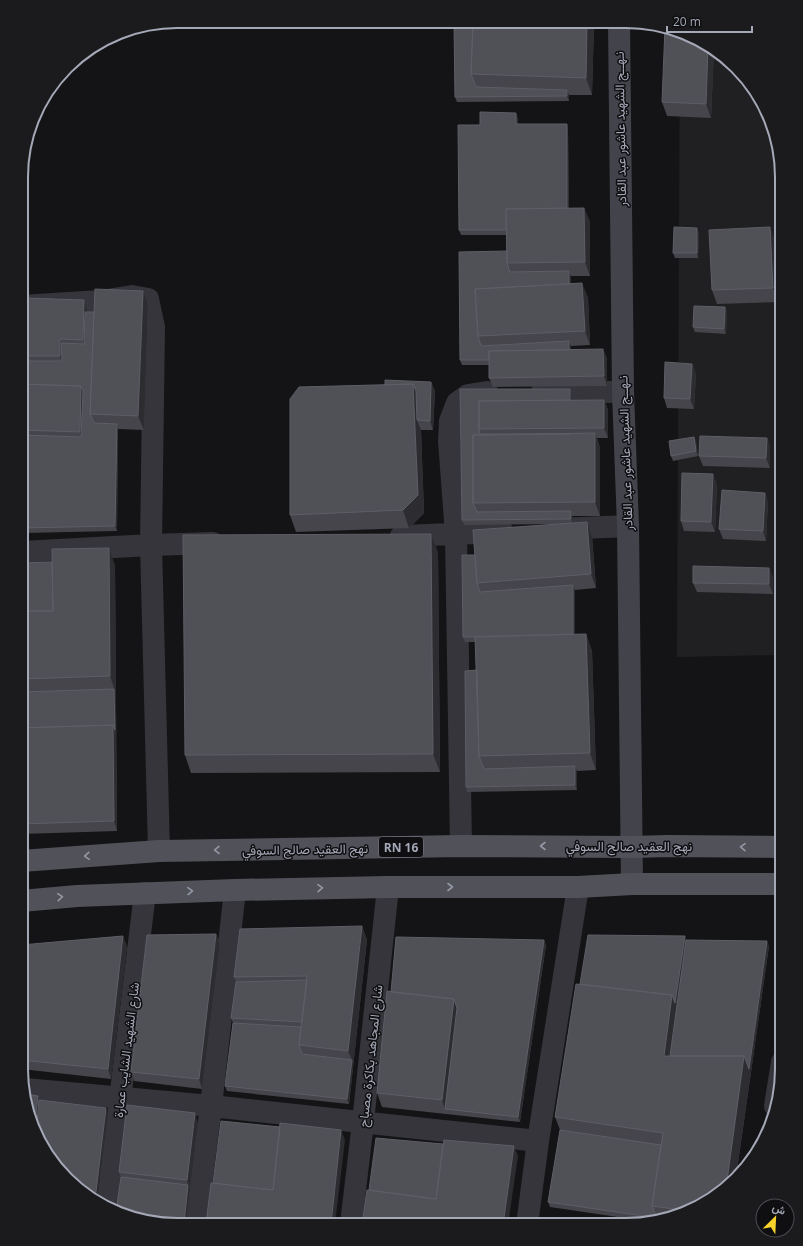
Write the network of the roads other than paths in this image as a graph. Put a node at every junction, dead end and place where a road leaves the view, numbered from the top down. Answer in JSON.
{"nodes":[{"id":1,"x":619,"y":28,"type":"edge"},
{"id":2,"x":28,"y":306,"type":"edge"},
{"id":3,"x":623,"y":392,"type":"junction"},
{"id":4,"x":628,"y":526,"type":"junction"},
{"id":5,"x":456,"y":534,"type":"junction"},
{"id":6,"x":385,"y":537,"type":"edge"},
{"id":7,"x":229,"y":542,"type":"edge"},
{"id":8,"x":150,"y":545,"type":"junction"},
{"id":9,"x":28,"y":552,"type":"edge"},
{"id":10,"x":461,"y":846,"type":"junction"},
{"id":11,"x":631,"y":847,"type":"junction"},
{"id":12,"x":775,"y":847,"type":"edge"},
{"id":13,"x":159,"y":851,"type":"junction"},
{"id":14,"x":28,"y":860,"type":"edge"},
{"id":15,"x":632,"y":884,"type":"junction"},
{"id":16,"x":775,"y":884,"type":"edge"},
{"id":17,"x":388,"y":887,"type":"junction"},
{"id":18,"x":578,"y":887,"type":"junction"},
{"id":19,"x":235,"y":890,"type":"junction"},
{"id":20,"x":145,"y":893,"type":"junction"},
{"id":21,"x":28,"y":900,"type":"edge"},
{"id":22,"x":29,"y":1089,"type":"edge"},
{"id":23,"x":120,"y":1098,"type":"junction"},
{"id":24,"x":211,"y":1106,"type":"junction"},
{"id":25,"x":363,"y":1122,"type":"junction"},
{"id":26,"x":538,"y":1141,"type":"junction"},
{"id":27,"x":107,"y":1200,"type":"edge"},
{"id":28,"x":197,"y":1218,"type":"edge"},
{"id":29,"x":352,"y":1218,"type":"edge"},
{"id":30,"x":533,"y":1218,"type":"edge"}],
"edges":[{"from":1,"to":3,"type":"main road","name":"نـهــج الشهيد عاشور عبد القادر"},
{"from":2,"to":8,"type":"street"},
{"from":3,"to":4,"type":"main road","name":"نـهــج الشهيد عاشور عبد القادر"},
{"from":3,"to":5,"type":"street"},
{"from":4,"to":5,"type":"street"},
{"from":4,"to":11,"type":"main road","name":"نـهــج الشهيد عاشور عبد القادر"},
{"from":5,"to":6,"type":"street"},
{"from":5,"to":10,"type":"street"},
{"from":7,"to":8,"type":"street"},
{"from":8,"to":9,"type":"street"},
{"from":8,"to":13,"type":"street"},
{"from":11,"to":10,"type":"main road","name":"نهج العقيد صالح السوفي","number":"RN 16","one_way":true},
{"from":10,"to":13,"type":"main road","name":"نهج العقيد صالح السوفي","number":"RN 16","one_way":true},
{"from":12,"to":11,"type":"main road","name":"نهج العقيد صالح السوفي","number":"RN 16","one_way":true},
{"from":11,"to":15,"type":"main road","name":"نـهــج الشهيد عاشور عبد القادر"},
{"from":13,"to":14,"type":"main road","name":"نهج العقيد صالح السوفي","number":"RN 16","one_way":true},
{"from":15,"to":16,"type":"main road"},
{"from":15,"to":18,"type":"main road"},
{"from":17,"to":18,"type":"main road","one_way":true},
{"from":19,"to":17,"type":"main road","one_way":true},
{"from":17,"to":25,"type":"street","name":"شارع المجاهد بكاكرة مصباح"},
{"from":18,"to":26,"type":"street"},
{"from":20,"to":19,"type":"main road","one_way":true},
{"from":19,"to":24,"type":"street"},
{"from":21,"to":20,"type":"main road","one_way":true},
{"from":20,"to":23,"type":"street","name":"شارع الشهيد الشايب عمارة"},
{"from":22,"to":23,"type":"street"},
{"from":23,"to":24,"type":"street"},
{"from":23,"to":27,"type":"street","name":"شارع الشهيد الشايب عمارة"},
{"from":24,"to":25,"type":"street"},
{"from":24,"to":28,"type":"street"},
{"from":25,"to":26,"type":"street"},
{"from":25,"to":29,"type":"street","name":"شارع المجاهد بكاكرة مصباح"},
{"from":26,"to":30,"type":"street"}]}
